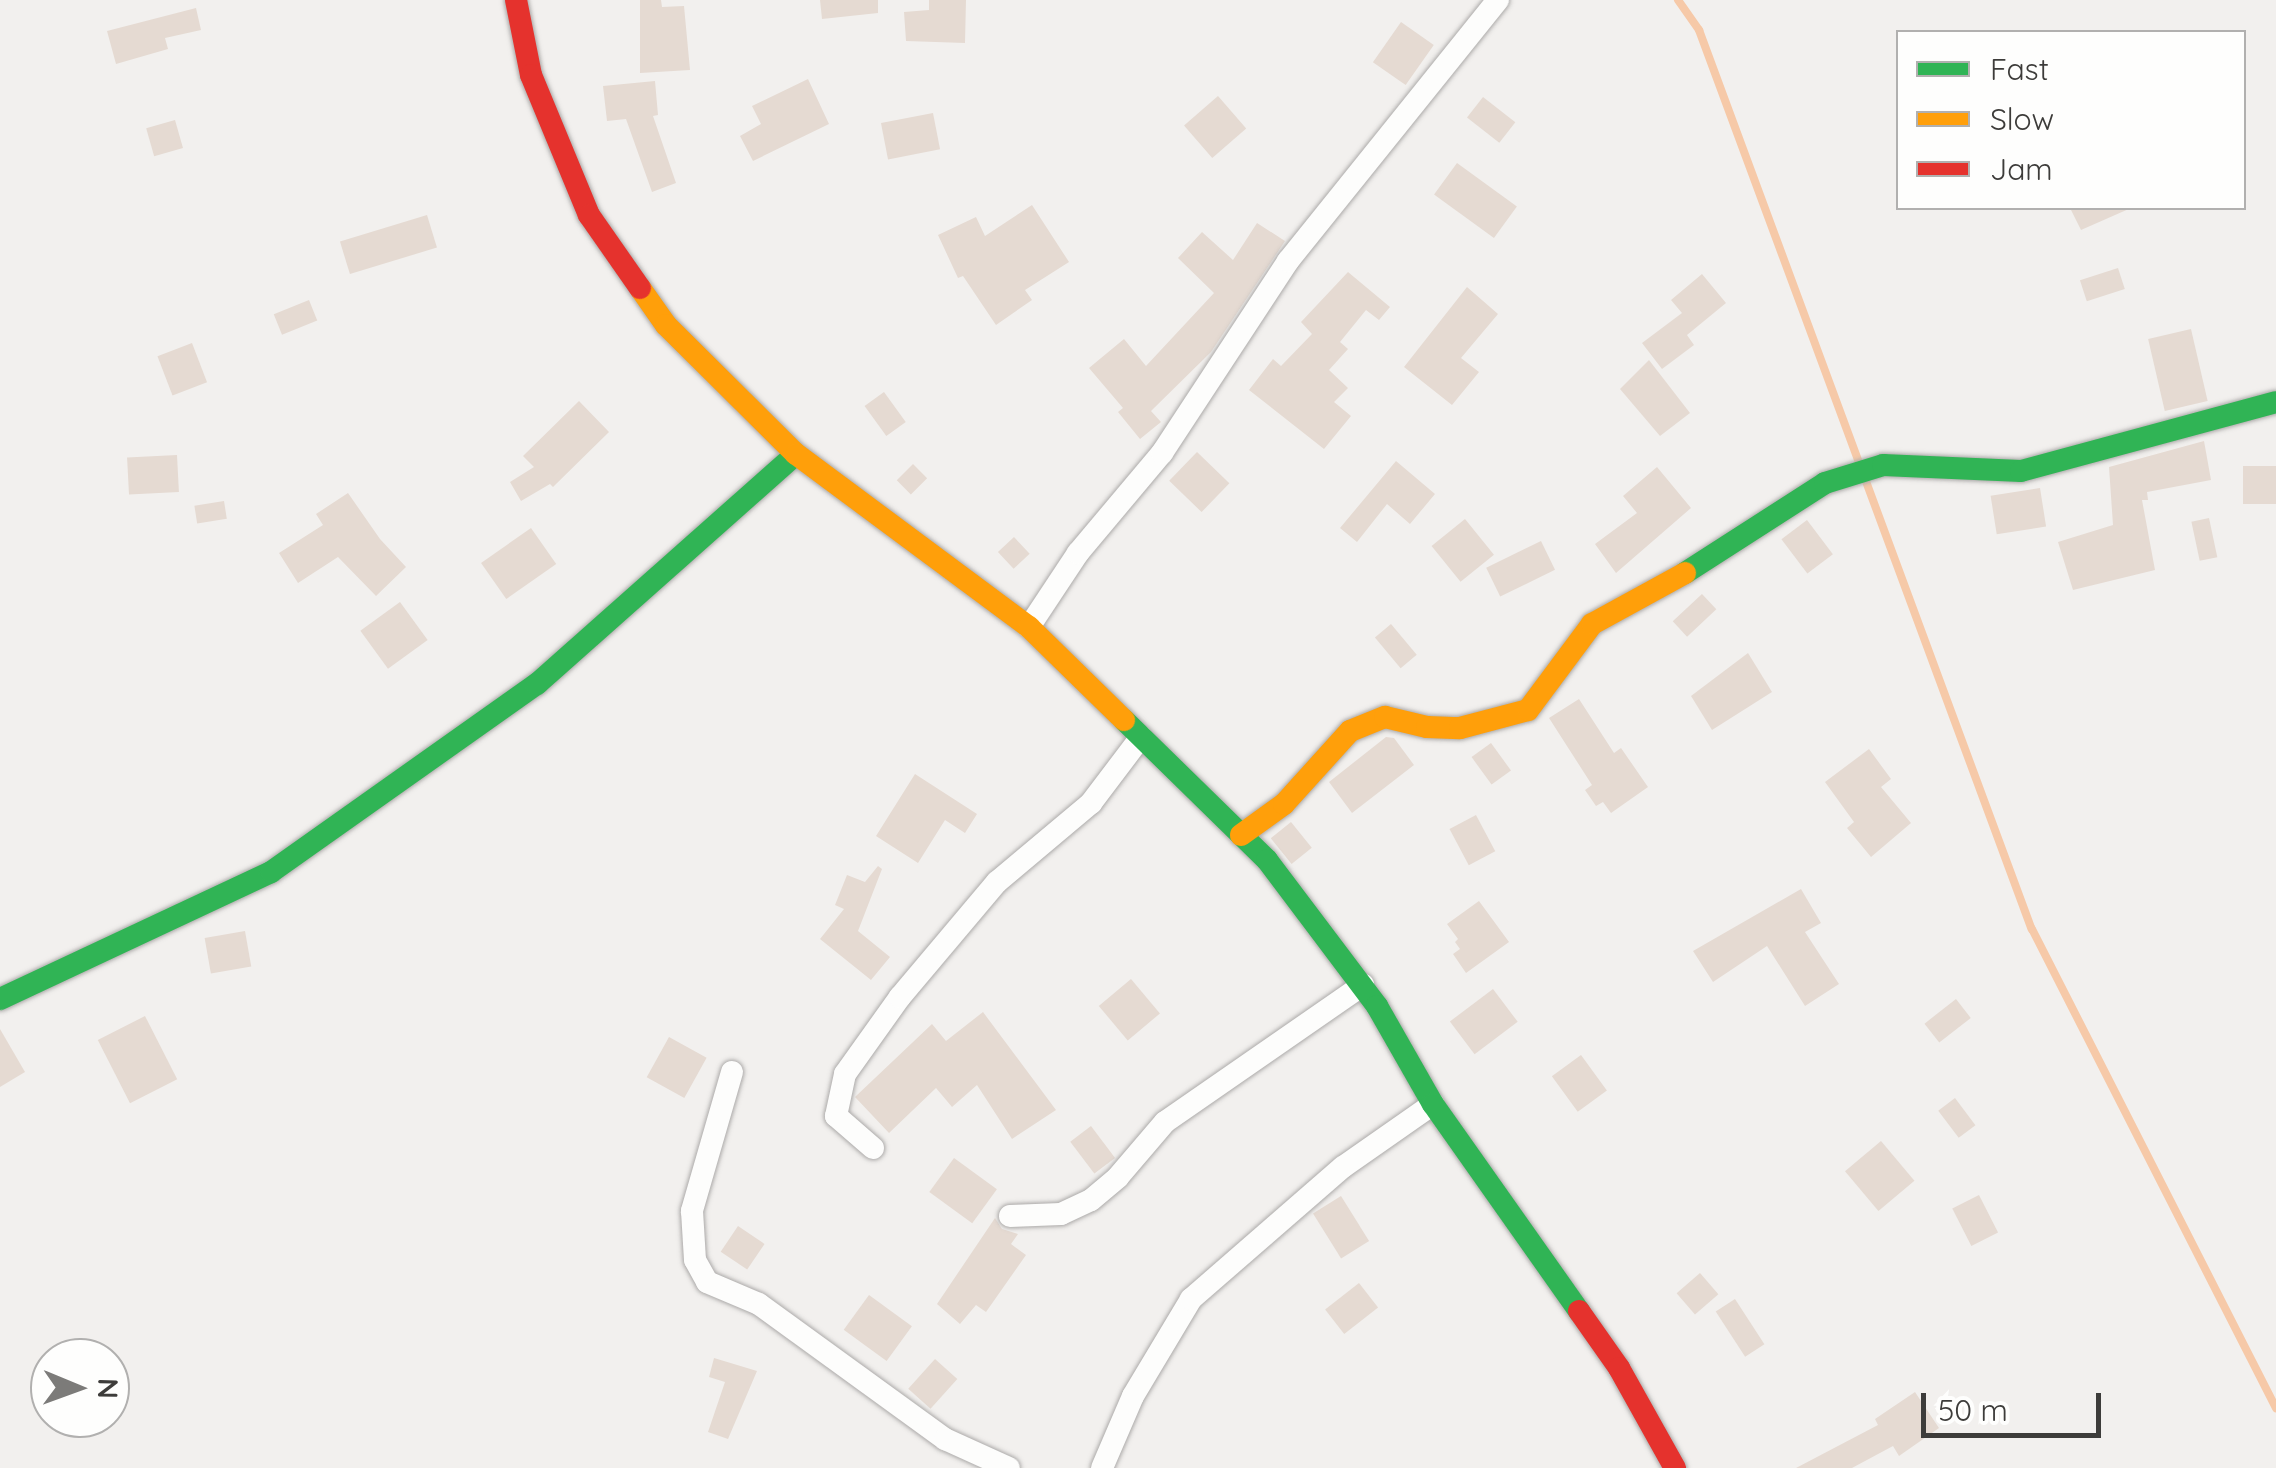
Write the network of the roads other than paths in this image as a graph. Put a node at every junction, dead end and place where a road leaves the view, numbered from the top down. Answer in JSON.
{"nodes":[{"id":1,"x":516,"y":0,"type":"edge"},
{"id":2,"x":1498,"y":0,"type":"edge"},
{"id":3,"x":2276,"y":402,"type":"edge"},
{"id":4,"x":796,"y":454,"type":"junction"},
{"id":5,"x":1028,"y":627,"type":"junction"},
{"id":6,"x":1141,"y":737,"type":"junction"},
{"id":7,"x":1241,"y":835,"type":"junction"},
{"id":8,"x":1363,"y":985,"type":"junction"},
{"id":9,"x":0,"y":1000,"type":"edge"},
{"id":10,"x":732,"y":1072,"type":"dead end"},
{"id":11,"x":1433,"y":1104,"type":"junction"},
{"id":12,"x":874,"y":1148,"type":"dead end"},
{"id":13,"x":1010,"y":1216,"type":"dead end"},
{"id":14,"x":1009,"y":1468,"type":"edge"},
{"id":15,"x":1102,"y":1468,"type":"edge"},
{"id":16,"x":1675,"y":1468,"type":"edge"}],
"edges":[{"from":1,"to":4,"type":"street"},
{"from":2,"to":5,"type":"street"},
{"from":3,"to":7,"type":"street"},
{"from":4,"to":5,"type":"street"},
{"from":4,"to":9,"type":"street"},
{"from":5,"to":6,"type":"street"},
{"from":6,"to":7,"type":"street"},
{"from":6,"to":12,"type":"street"},
{"from":7,"to":8,"type":"street"},
{"from":8,"to":11,"type":"street"},
{"from":8,"to":13,"type":"street"},
{"from":10,"to":14,"type":"street"},
{"from":11,"to":15,"type":"street"},
{"from":11,"to":16,"type":"street"}]}
